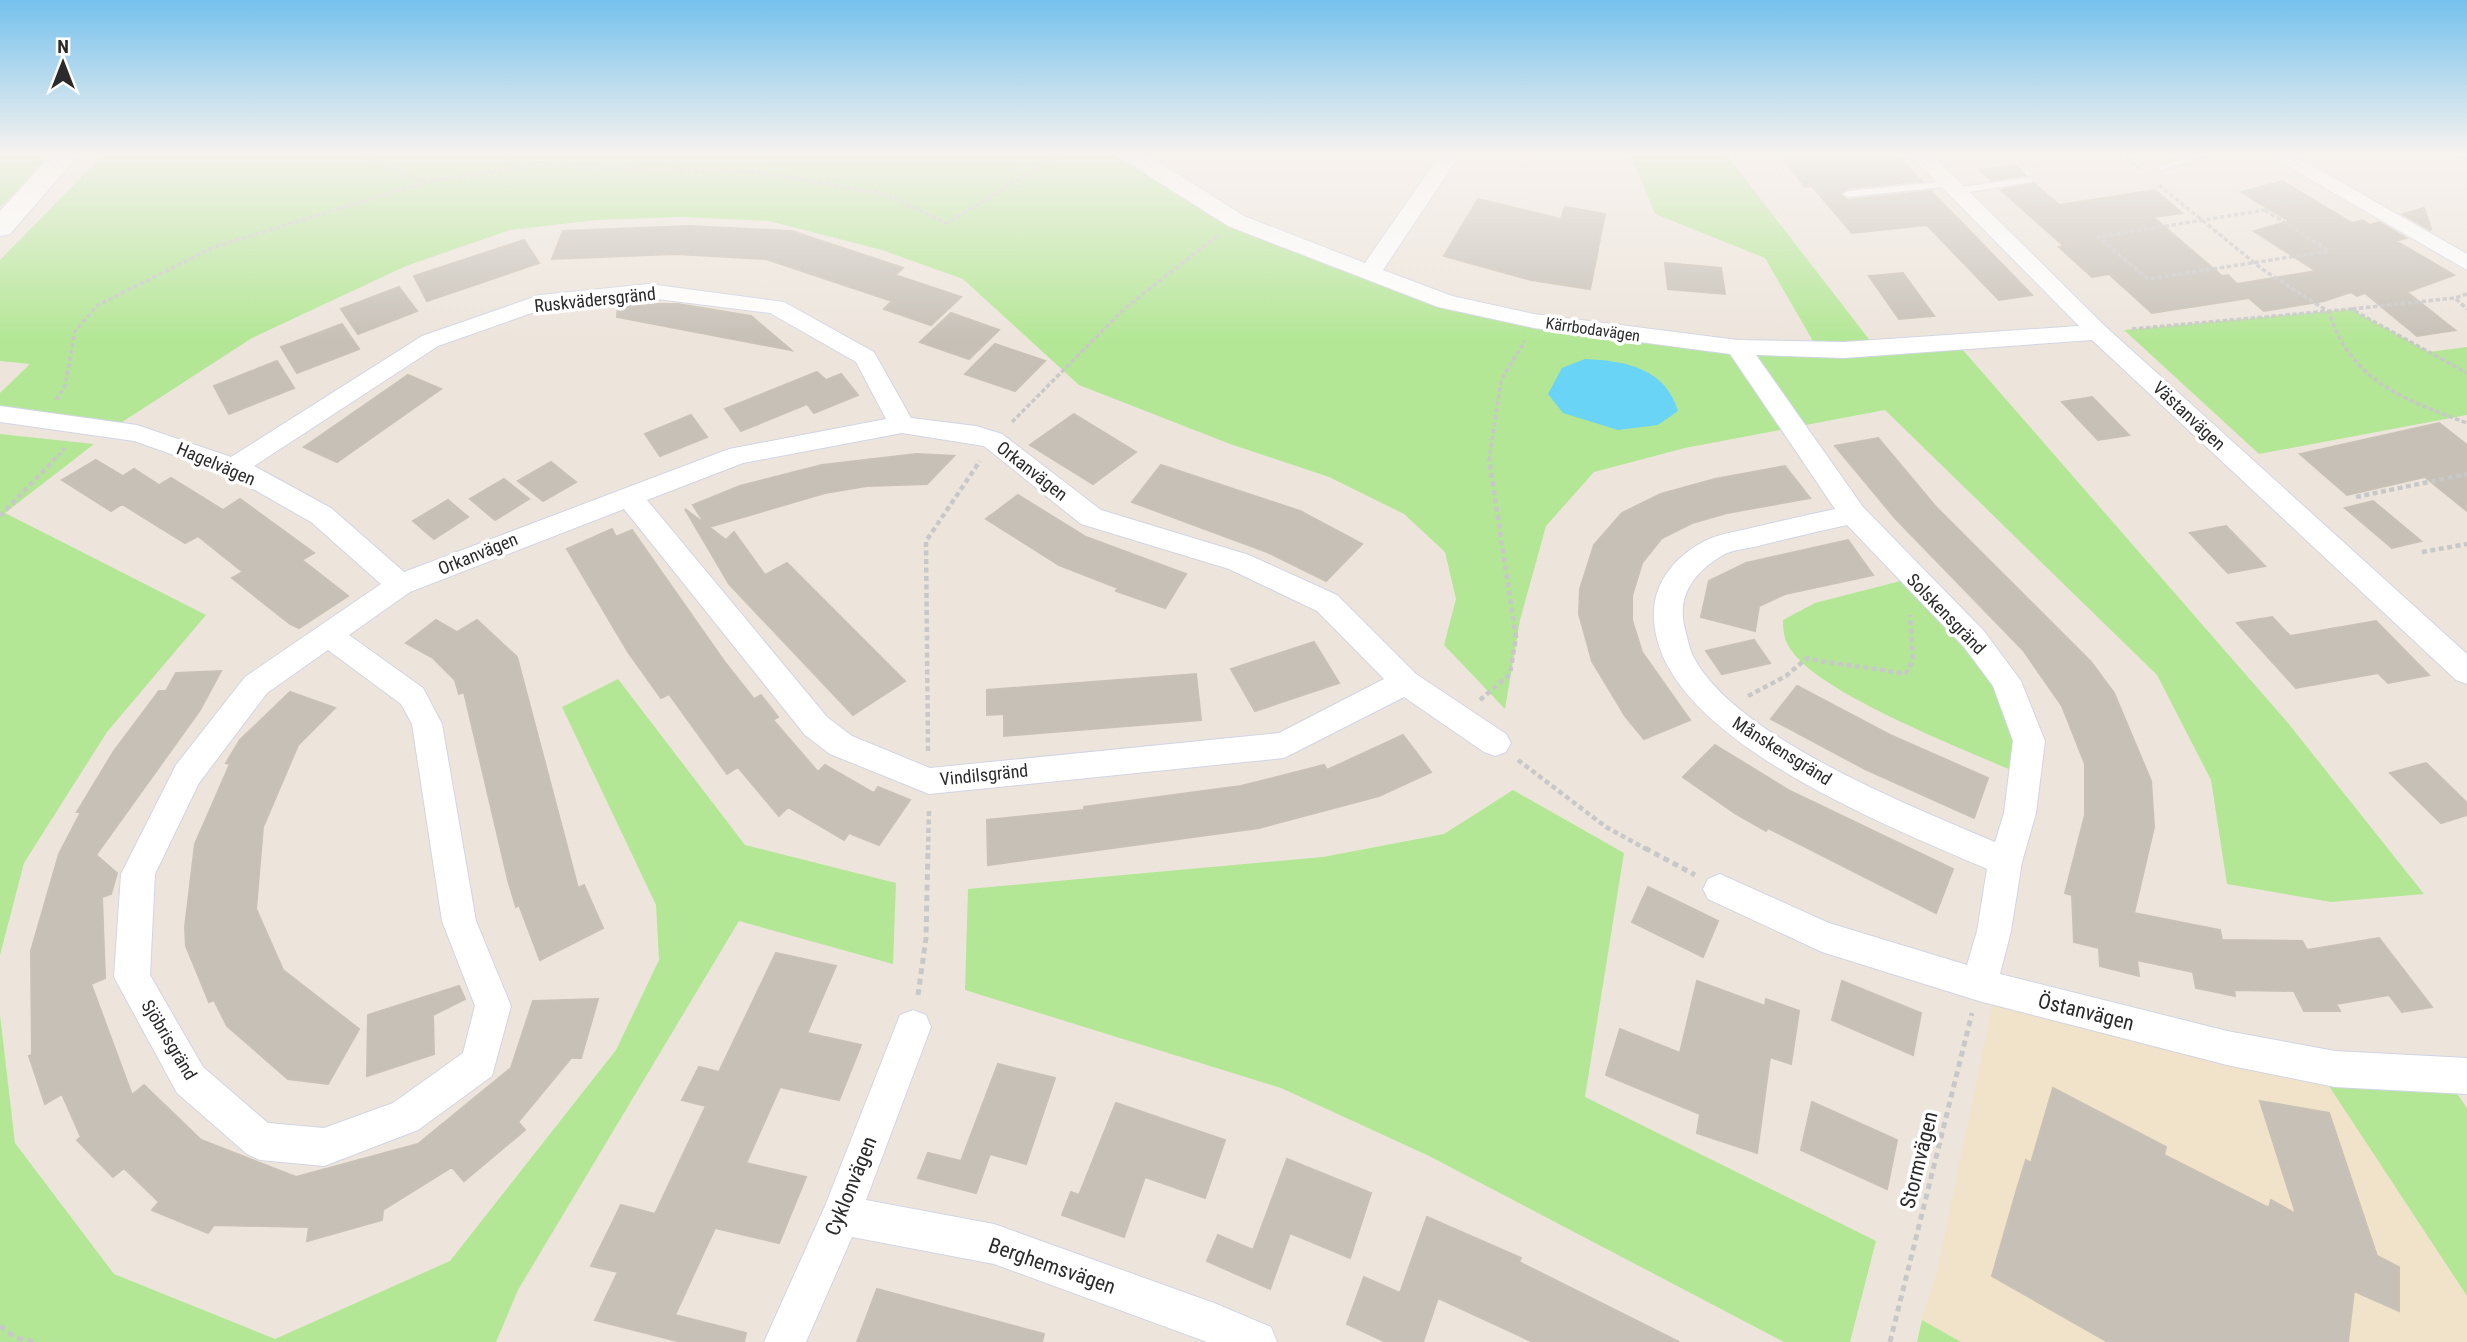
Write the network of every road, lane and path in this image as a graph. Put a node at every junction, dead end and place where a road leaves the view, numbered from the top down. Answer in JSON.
{"nodes":[{"id":1,"x":12,"y":216,"type":"edge"},
{"id":2,"x":316,"y":216,"type":"edge"},
{"id":3,"x":931,"y":216,"type":"edge"},
{"id":4,"x":959,"y":216,"type":"edge"},
{"id":5,"x":1228,"y":216,"type":"edge"},
{"id":6,"x":1408,"y":216,"type":"edge"},
{"id":7,"x":1981,"y":216,"type":"edge"},
{"id":8,"x":2197,"y":216,"type":"edge"},
{"id":9,"x":2225,"y":216,"type":"edge"},
{"id":10,"x":2274,"y":216,"type":"edge"},
{"id":11,"x":2385,"y":216,"type":"edge"},
{"id":12,"x":2201,"y":219,"type":"junction"},
{"id":13,"x":1236,"y":221,"type":"junction"},
{"id":14,"x":0,"y":229,"type":"edge"},
{"id":15,"x":2252,"y":261,"type":"junction"},
{"id":16,"x":2467,"y":262,"type":"edge"},
{"id":17,"x":1369,"y":273,"type":"junction"},
{"id":18,"x":2467,"y":295,"type":"edge"},
{"id":19,"x":2455,"y":298,"type":"junction"},
{"id":20,"x":2351,"y":309,"type":"junction"},
{"id":21,"x":2467,"y":309,"type":"edge"},
{"id":22,"x":2329,"y":312,"type":"junction"},
{"id":23,"x":1534,"y":321,"type":"junction"},
{"id":24,"x":2098,"y":332,"type":"junction"},
{"id":25,"x":1738,"y":347,"type":"junction"},
{"id":26,"x":2467,"y":373,"type":"edge"},
{"id":27,"x":0,"y":414,"type":"edge"},
{"id":28,"x":44,"y":418,"type":"junction"},
{"id":29,"x":2467,"y":423,"type":"edge"},
{"id":30,"x":87,"y":424,"type":"junction"},
{"id":31,"x":902,"y":425,"type":"junction"},
{"id":32,"x":993,"y":440,"type":"junction"},
{"id":33,"x":234,"y":467,"type":"junction"},
{"id":34,"x":2467,"y":474,"type":"edge"},
{"id":35,"x":628,"y":495,"type":"junction"},
{"id":36,"x":2356,"y":498,"type":"dead end"},
{"id":37,"x":1853,"y":514,"type":"junction"},
{"id":38,"x":0,"y":516,"type":"edge"},
{"id":39,"x":2467,"y":544,"type":"edge"},
{"id":40,"x":2422,"y":552,"type":"dead end"},
{"id":41,"x":400,"y":585,"type":"junction"},
{"id":42,"x":1948,"y":614,"type":"junction"},
{"id":43,"x":327,"y":634,"type":"junction"},
{"id":44,"x":2467,"y":672,"type":"edge"},
{"id":45,"x":1405,"y":682,"type":"junction"},
{"id":46,"x":1728,"y":717,"type":"junction"},
{"id":47,"x":1458,"y":720,"type":"junction"},
{"id":48,"x":1495,"y":743,"type":"joint"},
{"id":49,"x":929,"y":781,"type":"junction"},
{"id":50,"x":2005,"y":862,"type":"junction"},
{"id":51,"x":1720,"y":889,"type":"joint"},
{"id":52,"x":1979,"y":985,"type":"junction"},
{"id":53,"x":913,"y":1027,"type":"joint"},
{"id":54,"x":2467,"y":1076,"type":"edge"},
{"id":55,"x":841,"y":1214,"type":"junction"},
{"id":56,"x":0,"y":1326,"type":"edge"},
{"id":57,"x":34,"y":1342,"type":"edge"},
{"id":58,"x":785,"y":1342,"type":"edge"},
{"id":59,"x":1256,"y":1342,"type":"edge"},
{"id":60,"x":1890,"y":1342,"type":"edge"}],
"edges":[{"from":1,"to":14,"type":"street"},
{"from":2,"to":28,"type":"path"},
{"from":3,"to":4,"type":"path"},
{"from":5,"to":13,"type":"street","name":"Kärrbodavägen"},
{"from":6,"to":17,"type":"street"},
{"from":7,"to":24,"type":"street","name":"Västanvägen"},
{"from":8,"to":12,"type":"path"},
{"from":9,"to":12,"type":"path"},
{"from":10,"to":15,"type":"path"},
{"from":11,"to":16,"type":"street"},
{"from":12,"to":15,"type":"path"},
{"from":12,"to":15,"type":"path"},
{"from":13,"to":17,"type":"street","name":"Kärrbodavägen"},
{"from":13,"to":32,"type":"path"},
{"from":15,"to":22,"type":"path"},
{"from":17,"to":23,"type":"street","name":"Kärrbodavägen"},
{"from":18,"to":19,"type":"path"},
{"from":19,"to":20,"type":"path"},
{"from":19,"to":21,"type":"path"},
{"from":20,"to":22,"type":"path"},
{"from":20,"to":26,"type":"path"},
{"from":22,"to":24,"type":"path"},
{"from":22,"to":29,"type":"path"},
{"from":23,"to":25,"type":"street","name":"Kärrbodavägen"},
{"from":23,"to":47,"type":"path"},
{"from":24,"to":25,"type":"street","name":"Kärrbodavägen"},
{"from":24,"to":44,"type":"street","name":"Västanvägen"},
{"from":25,"to":37,"type":"street","name":"Solskensgränd"},
{"from":27,"to":28,"type":"street","name":"Hagelvägen"},
{"from":28,"to":30,"type":"street","name":"Hagelvägen"},
{"from":30,"to":33,"type":"street","name":"Hagelvägen"},
{"from":30,"to":38,"type":"path"},
{"from":31,"to":32,"type":"street","name":"Orkanvägen"},
{"from":31,"to":33,"type":"street","name":"Ruskvädersgränd"},
{"from":31,"to":35,"type":"street","name":"Orkanvägen"},
{"from":32,"to":45,"type":"street","name":"Orkanvägen"},
{"from":32,"to":49,"type":"path"},
{"from":33,"to":41,"type":"street","name":"Hagelvägen"},
{"from":34,"to":36,"type":"path"},
{"from":35,"to":41,"type":"street","name":"Orkanvägen"},
{"from":35,"to":49,"type":"street","name":"Vindilsgränd"},
{"from":37,"to":42,"type":"street","name":"Solskensgränd"},
{"from":37,"to":46,"type":"street","name":"Månskensgränd"},
{"from":39,"to":40,"type":"path"},
{"from":41,"to":43,"type":"street","name":"Sjöbrisgränd"},
{"from":42,"to":46,"type":"path"},
{"from":42,"to":50,"type":"street","name":"Solskensgränd"},
{"from":43,"to":43,"type":"street","name":"Sjöbrisgränd"},
{"from":45,"to":47,"type":"street","name":"Orkanvägen"},
{"from":45,"to":49,"type":"street","name":"Vindilsgränd"},
{"from":46,"to":50,"type":"street","name":"Månskensgränd"},
{"from":47,"to":48,"type":"street","name":"Orkanvägen"},
{"from":48,"to":51,"type":"path"},
{"from":49,"to":53,"type":"path"},
{"from":50,"to":52,"type":"street","name":"Solskensgränd"},
{"from":51,"to":52,"type":"street","name":"Östanvägen"},
{"from":52,"to":54,"type":"street","name":"Östanvägen"},
{"from":52,"to":60,"type":"path","name":"Stormvägen"},
{"from":53,"to":55,"type":"street","name":"Cyklonvägen"},
{"from":55,"to":58,"type":"street","name":"Cyklonvägen"},
{"from":55,"to":59,"type":"street","name":"Berghemsvägen"},
{"from":56,"to":57,"type":"path"}]}
